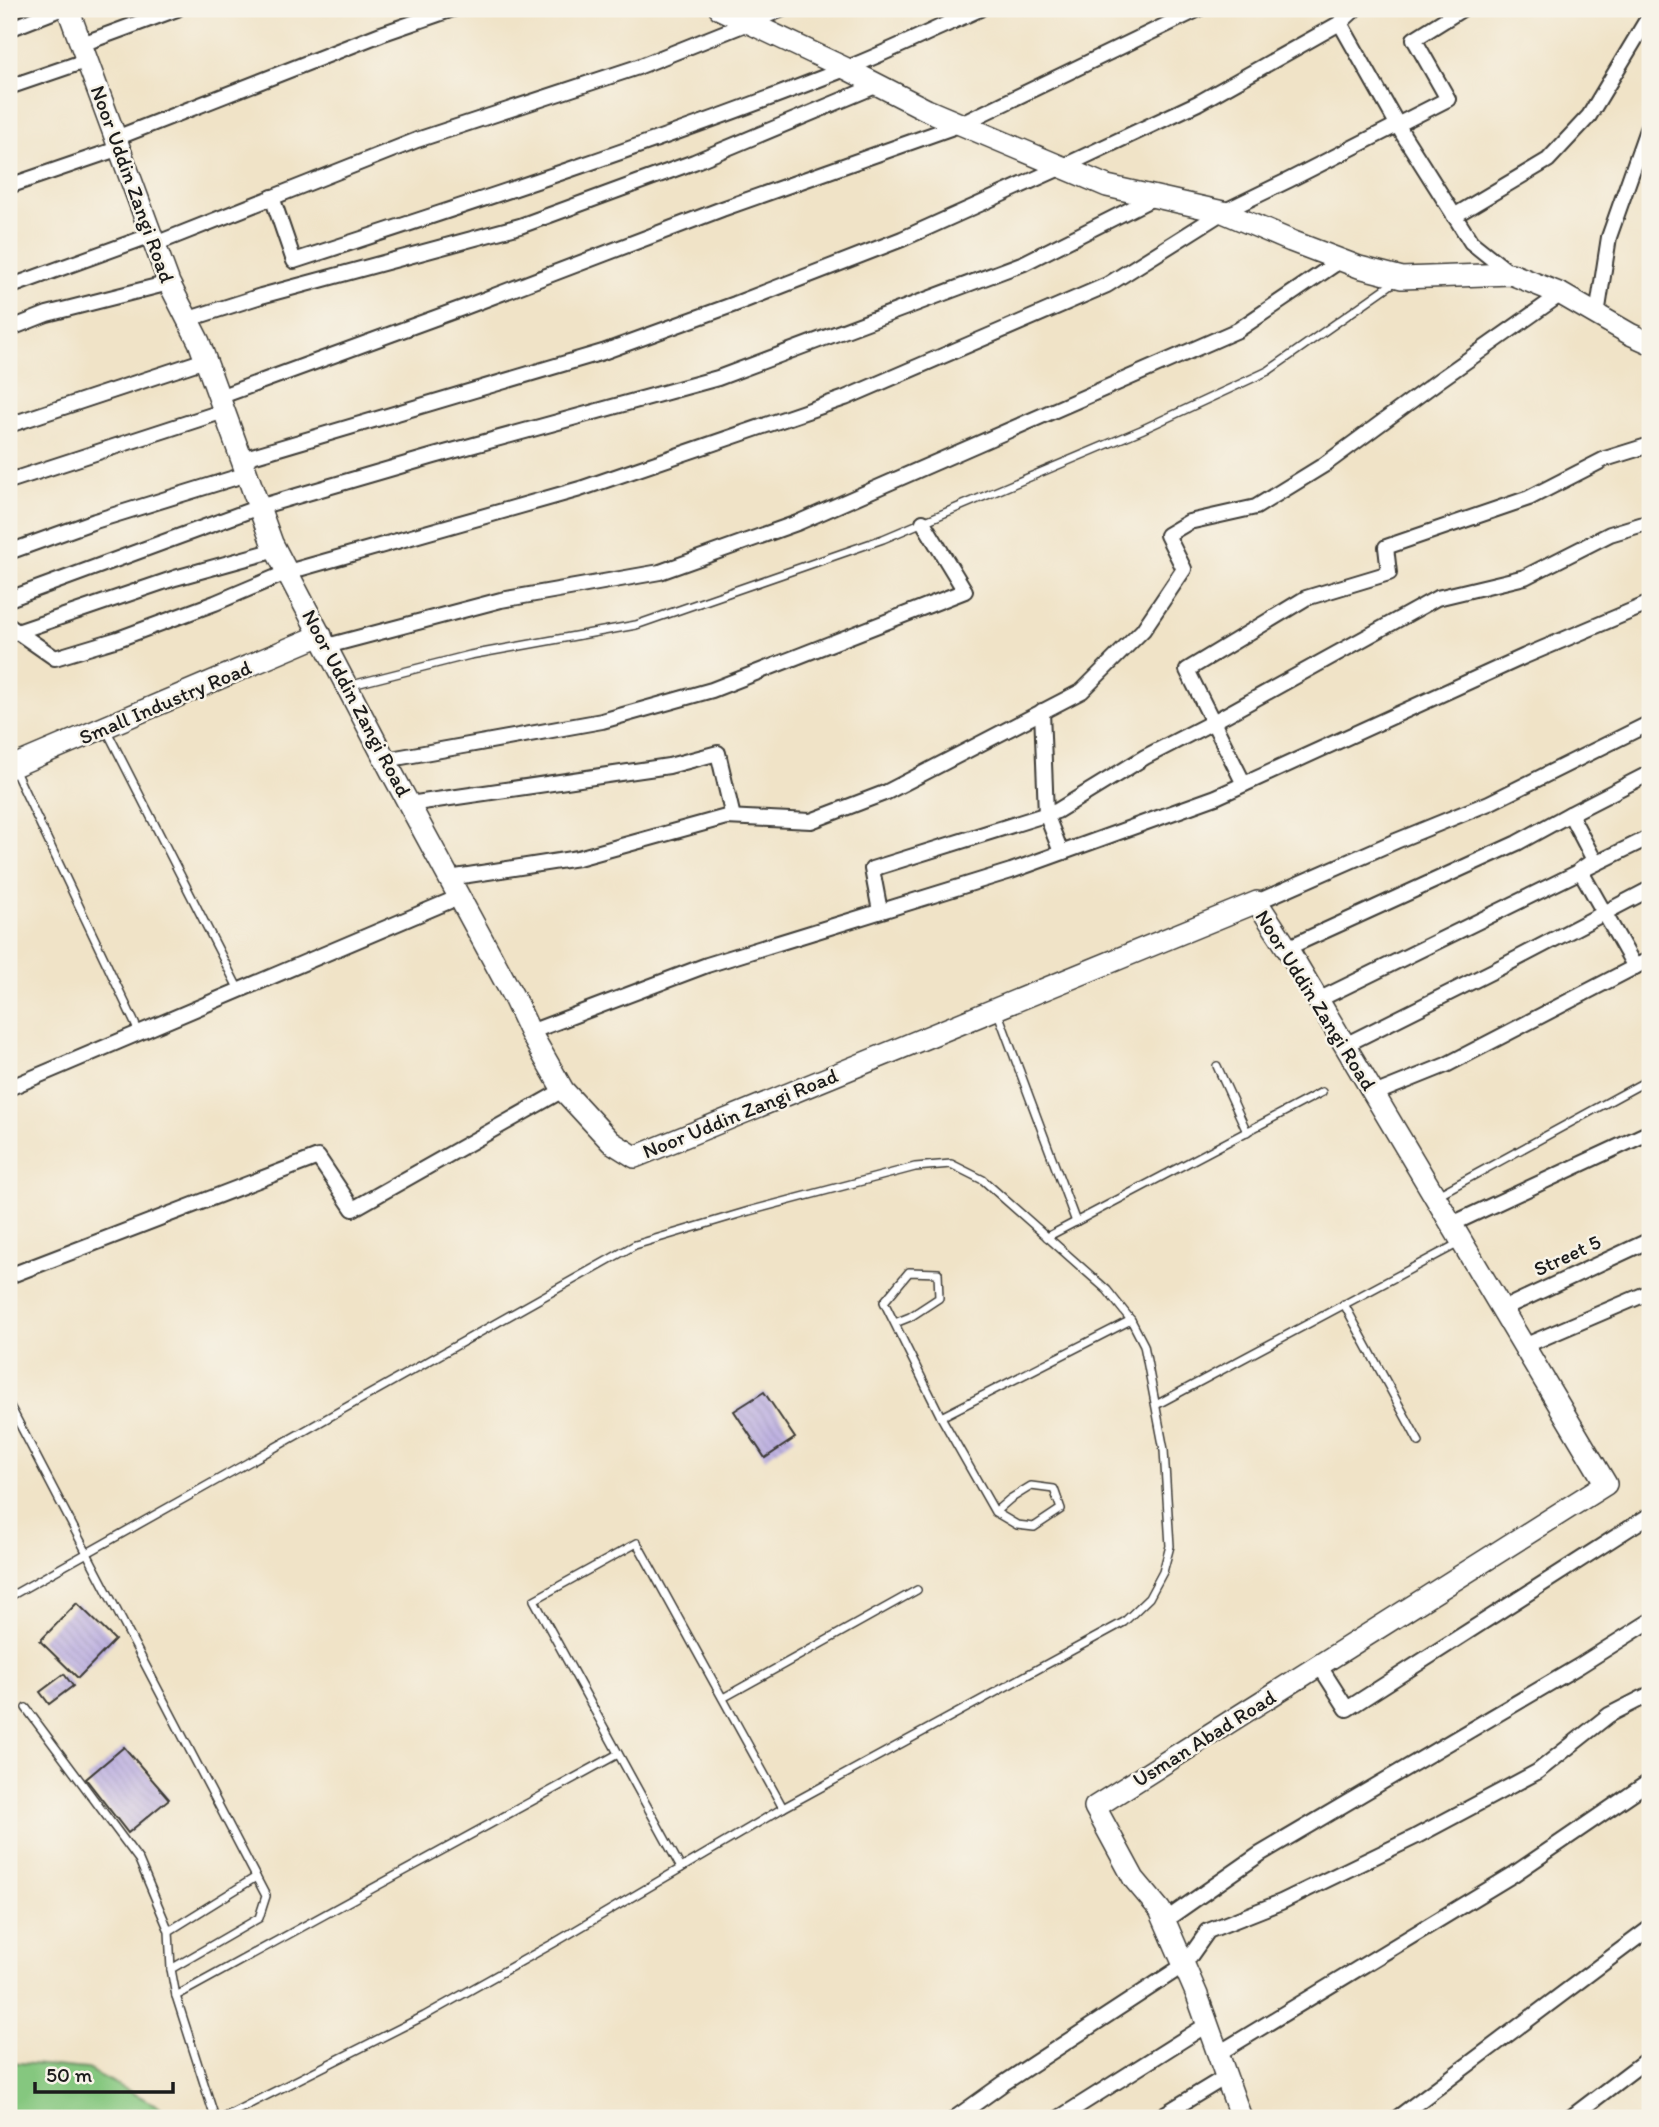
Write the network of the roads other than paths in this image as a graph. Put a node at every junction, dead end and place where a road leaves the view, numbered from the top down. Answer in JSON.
{"nodes":[{"id":1,"x":60,"y":9,"type":"edge"},
{"id":2,"x":68,"y":9,"type":"edge"},
{"id":3,"x":177,"y":9,"type":"edge"},
{"id":4,"x":453,"y":9,"type":"edge"},
{"id":5,"x":720,"y":9,"type":"edge"},
{"id":6,"x":783,"y":9,"type":"edge"},
{"id":7,"x":981,"y":9,"type":"edge"},
{"id":8,"x":1199,"y":9,"type":"edge"},
{"id":9,"x":1352,"y":9,"type":"edge"},
{"id":10,"x":1462,"y":9,"type":"edge"},
{"id":11,"x":752,"y":23,"type":"junction"},
{"id":12,"x":1340,"y":23,"type":"junction"},
{"id":13,"x":1650,"y":26,"type":"edge"},
{"id":14,"x":9,"y":29,"type":"edge"},
{"id":15,"x":85,"y":52,"type":"junction"},
{"id":16,"x":847,"y":69,"type":"junction"},
{"id":17,"x":878,"y":85,"type":"junction"},
{"id":18,"x":9,"y":87,"type":"edge"},
{"id":19,"x":1650,"y":121,"type":"edge"},
{"id":20,"x":1397,"y":124,"type":"junction"},
{"id":21,"x":959,"y":125,"type":"junction"},
{"id":22,"x":118,"y":143,"type":"junction"},
{"id":23,"x":1062,"y":167,"type":"junction"},
{"id":24,"x":9,"y":186,"type":"edge"},
{"id":25,"x":272,"y":197,"type":"junction"},
{"id":26,"x":1155,"y":197,"type":"junction"},
{"id":27,"x":1223,"y":212,"type":"junction"},
{"id":28,"x":1454,"y":216,"type":"junction"},
{"id":29,"x":153,"y":240,"type":"junction"},
{"id":30,"x":1341,"y":260,"type":"junction"},
{"id":31,"x":1511,"y":274,"type":"junction"},
{"id":32,"x":1402,"y":278,"type":"junction"},
{"id":33,"x":169,"y":283,"type":"junction"},
{"id":34,"x":9,"y":287,"type":"edge"},
{"id":35,"x":1561,"y":294,"type":"junction"},
{"id":36,"x":1597,"y":315,"type":"junction"},
{"id":37,"x":188,"y":319,"type":"junction"},
{"id":38,"x":9,"y":329,"type":"edge"},
{"id":39,"x":1650,"y":344,"type":"edge"},
{"id":40,"x":205,"y":360,"type":"junction"},
{"id":41,"x":221,"y":404,"type":"junction"},
{"id":42,"x":9,"y":425,"type":"edge"},
{"id":43,"x":1650,"y":445,"type":"edge"},
{"id":44,"x":244,"y":466,"type":"junction"},
{"id":45,"x":9,"y":481,"type":"edge"},
{"id":46,"x":260,"y":507,"type":"junction"},
{"id":47,"x":923,"y":522,"type":"junction"},
{"id":48,"x":1650,"y":522,"type":"edge"},
{"id":49,"x":276,"y":550,"type":"junction"},
{"id":50,"x":9,"y":552,"type":"edge"},
{"id":51,"x":288,"y":572,"type":"junction"},
{"id":52,"x":9,"y":599,"type":"edge"},
{"id":53,"x":1650,"y":603,"type":"edge"},
{"id":54,"x":11,"y":631,"type":"edge"},
{"id":55,"x":324,"y":640,"type":"junction"},
{"id":56,"x":348,"y":686,"type":"junction"},
{"id":57,"x":1042,"y":711,"type":"junction"},
{"id":58,"x":1213,"y":722,"type":"junction"},
{"id":59,"x":1650,"y":723,"type":"edge"},
{"id":60,"x":105,"y":727,"type":"junction"},
{"id":61,"x":385,"y":760,"type":"junction"},
{"id":62,"x":11,"y":767,"type":"edge"},
{"id":63,"x":1650,"y":773,"type":"edge"},
{"id":64,"x":1244,"y":784,"type":"junction"},
{"id":65,"x":409,"y":804,"type":"junction"},
{"id":66,"x":1046,"y":814,"type":"junction"},
{"id":67,"x":1570,"y":814,"type":"junction"},
{"id":68,"x":733,"y":817,"type":"junction"},
{"id":69,"x":1650,"y":837,"type":"edge"},
{"id":70,"x":1061,"y":852,"type":"junction"},
{"id":71,"x":1580,"y":870,"type":"junction"},
{"id":72,"x":454,"y":888,"type":"junction"},
{"id":73,"x":1650,"y":889,"type":"edge"},
{"id":74,"x":1257,"y":902,"type":"junction"},
{"id":75,"x":880,"y":911,"type":"junction"},
{"id":76,"x":1604,"y":912,"type":"junction"},
{"id":77,"x":1287,"y":948,"type":"junction"},
{"id":78,"x":1650,"y":959,"type":"edge"},
{"id":79,"x":1635,"y":967,"type":"junction"},
{"id":80,"x":239,"y":990,"type":"junction"},
{"id":81,"x":1318,"y":1000,"type":"junction"},
{"id":82,"x":997,"y":1009,"type":"junction"},
{"id":83,"x":139,"y":1032,"type":"junction"},
{"id":84,"x":530,"y":1032,"type":"junction"},
{"id":85,"x":1345,"y":1045,"type":"junction"},
{"id":86,"x":1217,"y":1066,"type":"dead end"},
{"id":87,"x":1650,"y":1079,"type":"edge"},
{"id":88,"x":9,"y":1088,"type":"edge"},
{"id":89,"x":564,"y":1090,"type":"junction"},
{"id":90,"x":1322,"y":1092,"type":"dead end"},
{"id":91,"x":1374,"y":1094,"type":"junction"},
{"id":92,"x":1247,"y":1132,"type":"junction"},
{"id":93,"x":1650,"y":1132,"type":"edge"},
{"id":94,"x":1435,"y":1197,"type":"junction"},
{"id":95,"x":1076,"y":1222,"type":"junction"},
{"id":96,"x":1457,"y":1233,"type":"junction"},
{"id":97,"x":1047,"y":1237,"type":"junction"},
{"id":98,"x":1650,"y":1240,"type":"edge"},
{"id":99,"x":9,"y":1276,"type":"edge"},
{"id":100,"x":1650,"y":1292,"type":"edge"},
{"id":101,"x":1344,"y":1304,"type":"junction"},
{"id":102,"x":1502,"y":1308,"type":"junction"},
{"id":103,"x":1131,"y":1320,"type":"junction"},
{"id":104,"x":895,"y":1323,"type":"junction"},
{"id":105,"x":1524,"y":1346,"type":"junction"},
{"id":106,"x":9,"y":1404,"type":"edge"},
{"id":107,"x":1156,"y":1405,"type":"junction"},
{"id":108,"x":941,"y":1417,"type":"junction"},
{"id":109,"x":1419,"y":1443,"type":"dead end"},
{"id":110,"x":1606,"y":1484,"type":"joint"},
{"id":111,"x":995,"y":1512,"type":"junction"},
{"id":112,"x":1650,"y":1515,"type":"edge"},
{"id":113,"x":88,"y":1552,"type":"junction"},
{"id":114,"x":917,"y":1590,"type":"dead end"},
{"id":115,"x":9,"y":1597,"type":"edge"},
{"id":116,"x":1650,"y":1621,"type":"edge"},
{"id":117,"x":1319,"y":1665,"type":"junction"},
{"id":118,"x":1650,"y":1693,"type":"edge"},
{"id":119,"x":723,"y":1699,"type":"junction"},
{"id":120,"x":26,"y":1708,"type":"dead end"},
{"id":121,"x":618,"y":1754,"type":"junction"},
{"id":122,"x":1650,"y":1781,"type":"edge"},
{"id":123,"x":783,"y":1808,"type":"junction"},
{"id":124,"x":681,"y":1868,"type":"junction"},
{"id":125,"x":256,"y":1877,"type":"junction"},
{"id":126,"x":1164,"y":1921,"type":"junction"},
{"id":127,"x":1650,"y":1927,"type":"edge"},
{"id":128,"x":169,"y":1931,"type":"junction"},
{"id":129,"x":1184,"y":1965,"type":"junction"},
{"id":130,"x":171,"y":1969,"type":"junction"},
{"id":131,"x":176,"y":1996,"type":"junction"},
{"id":132,"x":1208,"y":2024,"type":"junction"},
{"id":133,"x":1219,"y":2053,"type":"junction"},
{"id":134,"x":1650,"y":2057,"type":"edge"},
{"id":135,"x":1227,"y":2076,"type":"junction"},
{"id":136,"x":215,"y":2118,"type":"edge"},
{"id":137,"x":222,"y":2118,"type":"edge"},
{"id":138,"x":955,"y":2118,"type":"edge"},
{"id":139,"x":1059,"y":2118,"type":"edge"},
{"id":140,"x":1158,"y":2118,"type":"edge"},
{"id":141,"x":1241,"y":2118,"type":"edge"},
{"id":142,"x":1397,"y":2118,"type":"edge"},
{"id":143,"x":1570,"y":2118,"type":"edge"}],
"edges":[{"from":1,"to":14,"type":"street"},
{"from":2,"to":15,"type":"street","name":"Noor Uddin Zangi Road"},
{"from":3,"to":15,"type":"street"},
{"from":4,"to":22,"type":"street"},
{"from":5,"to":11,"type":"street"},
{"from":6,"to":11,"type":"street"},
{"from":7,"to":16,"type":"street"},
{"from":8,"to":21,"type":"street"},
{"from":9,"to":12,"type":"street"},
{"from":10,"to":20,"type":"street"},
{"from":11,"to":16,"type":"street"},
{"from":11,"to":25,"type":"street"},
{"from":12,"to":20,"type":"street"},
{"from":12,"to":23,"type":"street"},
{"from":13,"to":28,"type":"street"},
{"from":15,"to":18,"type":"street"},
{"from":15,"to":22,"type":"street","name":"Noor Uddin Zangi Road"},
{"from":16,"to":17,"type":"street"},
{"from":16,"to":25,"type":"street"},
{"from":17,"to":21,"type":"street"},
{"from":17,"to":37,"type":"street"},
{"from":19,"to":36,"type":"street"},
{"from":20,"to":27,"type":"street"},
{"from":20,"to":28,"type":"street"},
{"from":21,"to":23,"type":"street"},
{"from":21,"to":41,"type":"street"},
{"from":22,"to":24,"type":"street"},
{"from":22,"to":29,"type":"street","name":"Noor Uddin Zangi Road"},
{"from":23,"to":26,"type":"street"},
{"from":23,"to":44,"type":"street"},
{"from":25,"to":29,"type":"street"},
{"from":26,"to":27,"type":"street"},
{"from":26,"to":46,"type":"street"},
{"from":27,"to":30,"type":"street"},
{"from":27,"to":51,"type":"street"},
{"from":28,"to":31,"type":"street"},
{"from":29,"to":33,"type":"street","name":"Noor Uddin Zangi Road"},
{"from":29,"to":34,"type":"street"},
{"from":30,"to":32,"type":"street"},
{"from":30,"to":55,"type":"street"},
{"from":31,"to":32,"type":"street"},
{"from":31,"to":35,"type":"street"},
{"from":32,"to":47,"type":"lane"},
{"from":33,"to":37,"type":"street","name":"Noor Uddin Zangi Road"},
{"from":33,"to":38,"type":"street"},
{"from":35,"to":36,"type":"street"},
{"from":35,"to":57,"type":"street"},
{"from":36,"to":39,"type":"street"},
{"from":37,"to":40,"type":"street","name":"Noor Uddin Zangi Road"},
{"from":40,"to":41,"type":"street","name":"Noor Uddin Zangi Road"},
{"from":40,"to":42,"type":"street"},
{"from":41,"to":44,"type":"street","name":"Noor Uddin Zangi Road"},
{"from":41,"to":45,"type":"street"},
{"from":43,"to":58,"type":"street"},
{"from":44,"to":46,"type":"street","name":"Noor Uddin Zangi Road"},
{"from":44,"to":50,"type":"street"},
{"from":46,"to":49,"type":"street","name":"Noor Uddin Zangi Road"},
{"from":46,"to":52,"type":"street"},
{"from":47,"to":56,"type":"lane"},
{"from":47,"to":61,"type":"street"},
{"from":48,"to":58,"type":"street"},
{"from":49,"to":51,"type":"street","name":"Noor Uddin Zangi Road"},
{"from":49,"to":54,"type":"street"},
{"from":51,"to":54,"type":"street"},
{"from":51,"to":55,"type":"street","name":"Noor Uddin Zangi Road"},
{"from":53,"to":64,"type":"street"},
{"from":55,"to":56,"type":"street","name":"Noor Uddin Zangi Road"},
{"from":55,"to":60,"type":"street","name":"Small Industry Road"},
{"from":56,"to":61,"type":"street","name":"Noor Uddin Zangi Road"},
{"from":57,"to":66,"type":"street"},
{"from":57,"to":68,"type":"street"},
{"from":58,"to":64,"type":"street"},
{"from":58,"to":66,"type":"street"},
{"from":59,"to":74,"type":"street"},
{"from":60,"to":62,"type":"street","name":"Small Industry Road"},
{"from":60,"to":80,"type":"lane"},
{"from":61,"to":65,"type":"street","name":"Noor Uddin Zangi Road"},
{"from":62,"to":83,"type":"lane"},
{"from":63,"to":67,"type":"street"},
{"from":64,"to":70,"type":"street"},
{"from":65,"to":68,"type":"street"},
{"from":65,"to":72,"type":"street","name":"Noor Uddin Zangi Road"},
{"from":66,"to":70,"type":"street"},
{"from":66,"to":75,"type":"street"},
{"from":67,"to":71,"type":"street"},
{"from":67,"to":77,"type":"street"},
{"from":68,"to":72,"type":"street"},
{"from":69,"to":71,"type":"street"},
{"from":70,"to":75,"type":"street"},
{"from":71,"to":76,"type":"street"},
{"from":71,"to":81,"type":"street"},
{"from":72,"to":80,"type":"street"},
{"from":72,"to":84,"type":"street","name":"Noor Uddin Zangi Road"},
{"from":73,"to":76,"type":"street"},
{"from":74,"to":77,"type":"street","name":"Noor Uddin Zangi Road"},
{"from":74,"to":82,"type":"street","name":"Noor Uddin Zangi Road"},
{"from":75,"to":84,"type":"street"},
{"from":76,"to":79,"type":"street"},
{"from":76,"to":85,"type":"street"},
{"from":77,"to":81,"type":"street","name":"Noor Uddin Zangi Road"},
{"from":78,"to":79,"type":"street"},
{"from":79,"to":91,"type":"street"},
{"from":80,"to":83,"type":"street"},
{"from":81,"to":85,"type":"street","name":"Noor Uddin Zangi Road"},
{"from":82,"to":89,"type":"street","name":"Noor Uddin Zangi Road"},
{"from":82,"to":95,"type":"lane"},
{"from":83,"to":88,"type":"street"},
{"from":84,"to":89,"type":"street","name":"Noor Uddin Zangi Road"},
{"from":85,"to":91,"type":"street","name":"Noor Uddin Zangi Road"},
{"from":86,"to":92,"type":"lane"},
{"from":87,"to":94,"type":"lane"},
{"from":89,"to":99,"type":"street"},
{"from":90,"to":92,"type":"lane"},
{"from":91,"to":94,"type":"street","name":"Noor Uddin Zangi Road"},
{"from":92,"to":95,"type":"lane"},
{"from":93,"to":96,"type":"street"},
{"from":94,"to":96,"type":"street","name":"Noor Uddin Zangi Road"},
{"from":95,"to":97,"type":"lane"},
{"from":96,"to":101,"type":"lane"},
{"from":96,"to":102,"type":"street","name":"Noor Uddin Zangi Road"},
{"from":97,"to":103,"type":"lane"},
{"from":97,"to":113,"type":"lane"},
{"from":98,"to":102,"type":"street","name":"Street 5"},
{"from":100,"to":105,"type":"street"},
{"from":101,"to":107,"type":"lane"},
{"from":101,"to":109,"type":"lane"},
{"from":102,"to":105,"type":"street","name":"Noor Uddin Zangi Road"},
{"from":103,"to":107,"type":"lane"},
{"from":103,"to":108,"type":"lane"},
{"from":104,"to":104,"type":"lane"},
{"from":104,"to":108,"type":"lane"},
{"from":105,"to":110,"type":"street","name":"Noor Uddin Zangi Road"},
{"from":106,"to":113,"type":"lane"},
{"from":107,"to":123,"type":"lane"},
{"from":108,"to":111,"type":"lane"},
{"from":110,"to":117,"type":"street","name":"Usman Abad Road"},
{"from":111,"to":111,"type":"lane"},
{"from":112,"to":117,"type":"street"},
{"from":113,"to":115,"type":"lane"},
{"from":113,"to":125,"type":"lane"},
{"from":114,"to":119,"type":"lane"},
{"from":116,"to":126,"type":"street"},
{"from":117,"to":126,"type":"street","name":"Usman Abad Road"},
{"from":118,"to":129,"type":"street"},
{"from":119,"to":121,"type":"lane"},
{"from":119,"to":123,"type":"lane"},
{"from":120,"to":128,"type":"lane"},
{"from":121,"to":124,"type":"lane"},
{"from":121,"to":131,"type":"lane"},
{"from":122,"to":133,"type":"street"},
{"from":123,"to":124,"type":"lane"},
{"from":124,"to":137,"type":"lane"},
{"from":125,"to":128,"type":"lane"},
{"from":125,"to":130,"type":"lane"},
{"from":126,"to":129,"type":"street","name":"Usman Abad Road"},
{"from":127,"to":142,"type":"street"},
{"from":128,"to":130,"type":"lane"},
{"from":129,"to":132,"type":"street","name":"Usman Abad Road"},
{"from":129,"to":138,"type":"street"},
{"from":130,"to":131,"type":"lane"},
{"from":131,"to":136,"type":"lane"},
{"from":132,"to":133,"type":"street","name":"Usman Abad Road"},
{"from":132,"to":139,"type":"street"},
{"from":133,"to":135,"type":"street","name":"Usman Abad Road"},
{"from":134,"to":143,"type":"street"},
{"from":135,"to":140,"type":"street"},
{"from":135,"to":141,"type":"street","name":"Usman Abad Road"}]}
